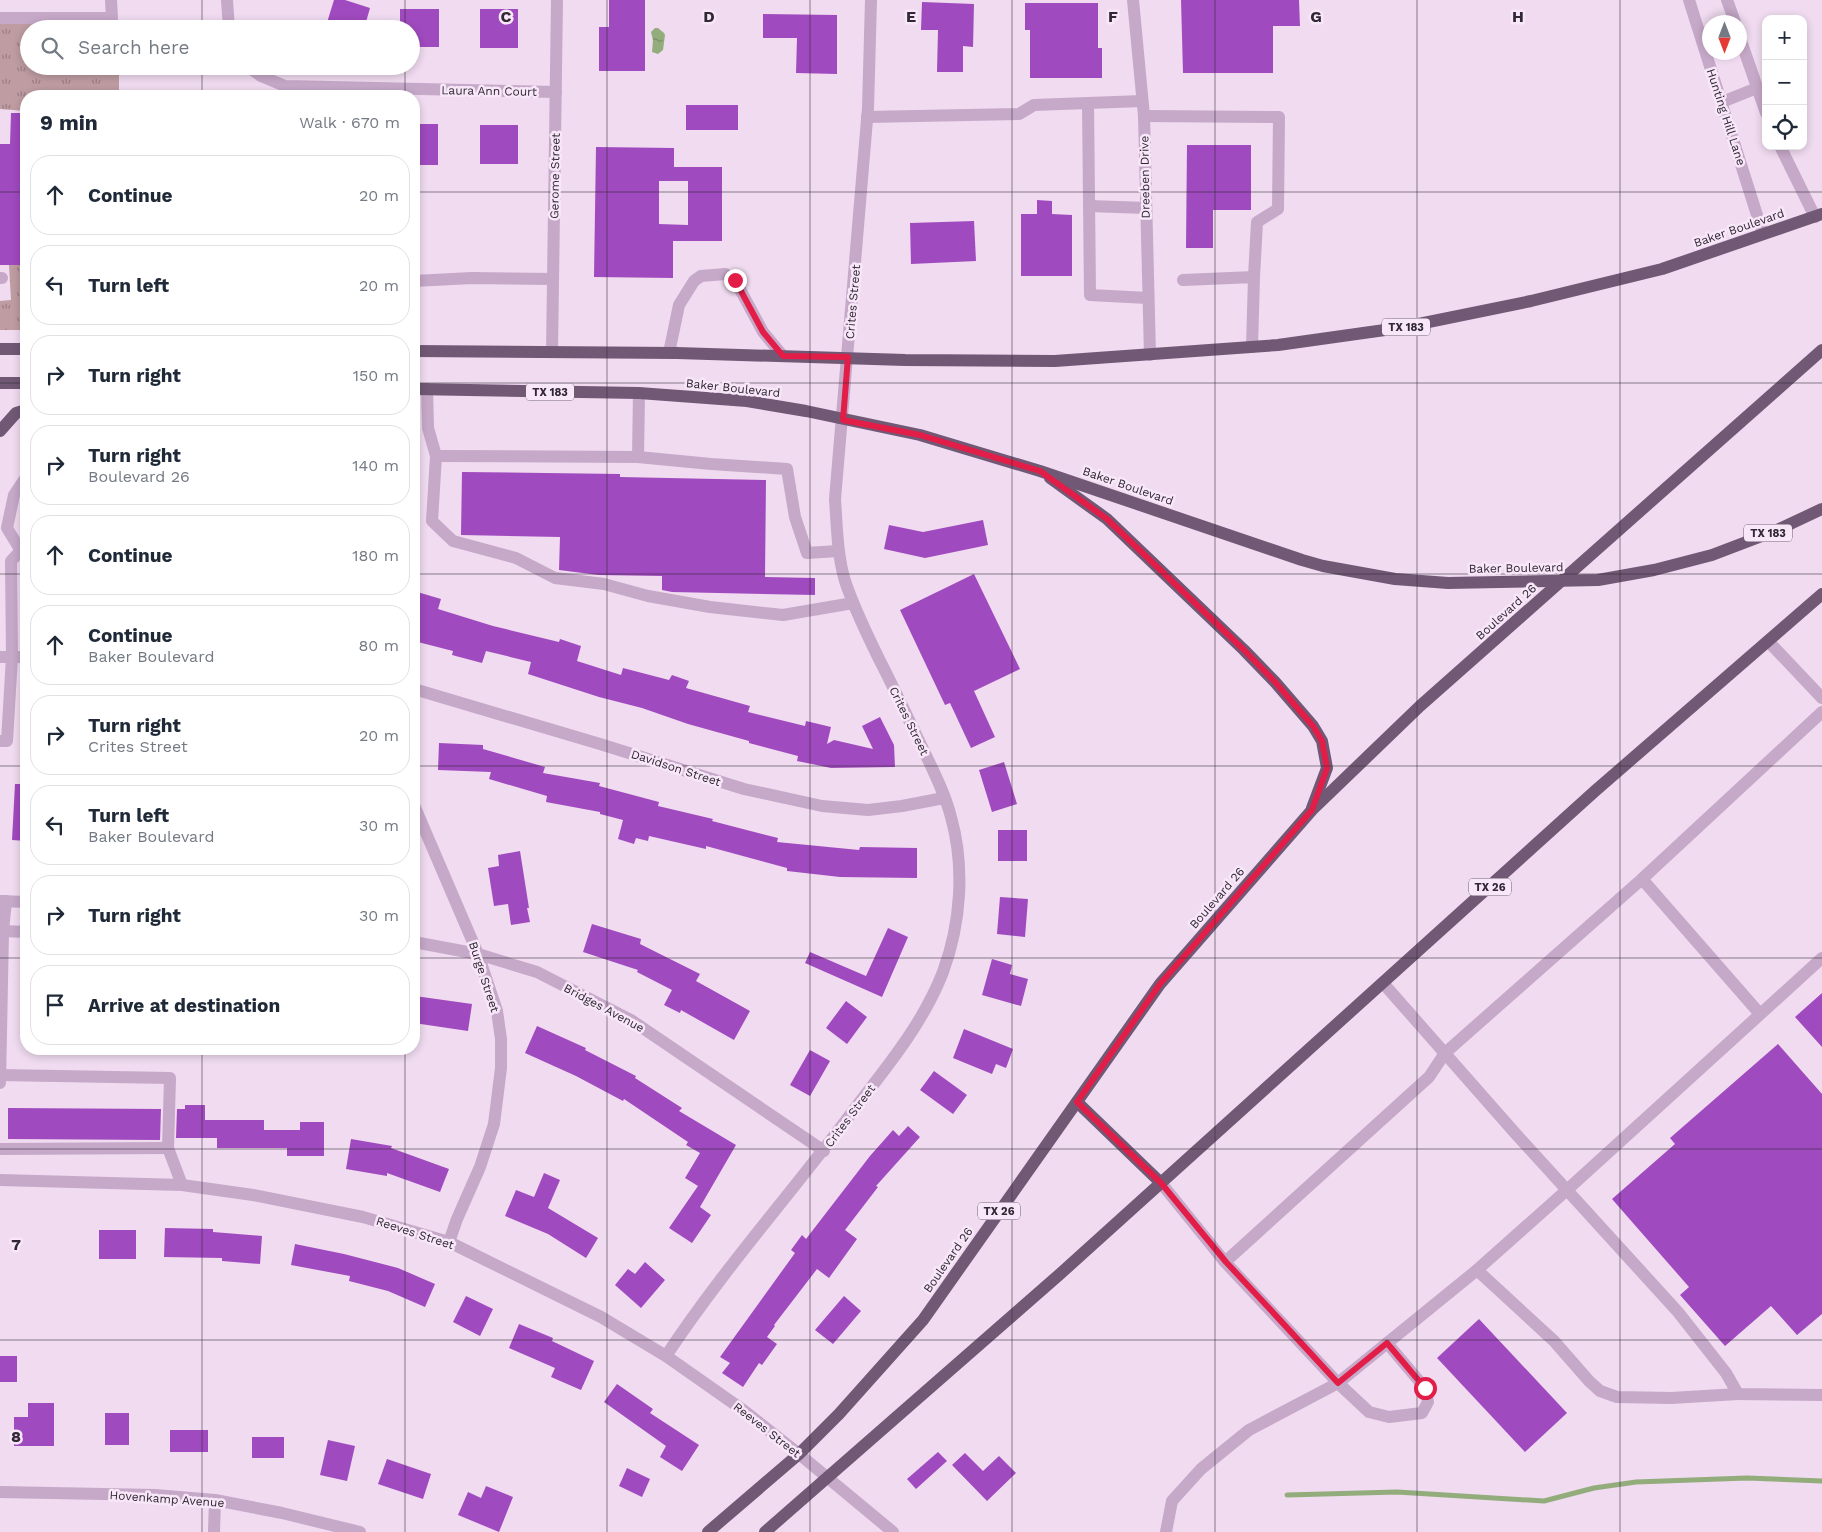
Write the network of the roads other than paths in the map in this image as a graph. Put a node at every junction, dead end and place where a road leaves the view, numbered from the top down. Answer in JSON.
{"nodes":[{"id":1,"x":111,"y":0,"type":"edge"},
{"id":2,"x":226,"y":0,"type":"edge"},
{"id":3,"x":556,"y":0,"type":"edge"},
{"id":4,"x":871,"y":0,"type":"edge"},
{"id":5,"x":1133,"y":0,"type":"edge"},
{"id":6,"x":1689,"y":0,"type":"edge"},
{"id":7,"x":1727,"y":0,"type":"edge"},
{"id":8,"x":1732,"y":15,"type":"edge"},
{"id":9,"x":0,"y":18,"type":"edge"},
{"id":10,"x":228,"y":20,"type":"edge"},
{"id":11,"x":1747,"y":59,"type":"edge"},
{"id":12,"x":260,"y":75,"type":"edge"},
{"id":13,"x":1757,"y":88,"type":"junction"},
{"id":14,"x":556,"y":92,"type":"junction"},
{"id":15,"x":1142,"y":101,"type":"junction"},
{"id":16,"x":1722,"y":102,"type":"junction"},
{"id":17,"x":1088,"y":103,"type":"junction"},
{"id":18,"x":1763,"y":105,"type":"edge"},
{"id":19,"x":1144,"y":116,"type":"junction"},
{"id":20,"x":867,"y":117,"type":"junction"},
{"id":21,"x":1782,"y":150,"type":"edge"},
{"id":22,"x":1089,"y":206,"type":"junction"},
{"id":23,"x":1146,"y":208,"type":"junction"},
{"id":24,"x":1818,"y":215,"type":"edge"},
{"id":25,"x":1763,"y":234,"type":"junction"},
{"id":26,"x":1254,"y":277,"type":"junction"},
{"id":27,"x":553,"y":280,"type":"junction"},
{"id":28,"x":1183,"y":280,"type":"dead end"},
{"id":29,"x":420,"y":282,"type":"edge"},
{"id":30,"x":1148,"y":298,"type":"junction"},
{"id":31,"x":1252,"y":347,"type":"junction"},
{"id":32,"x":0,"y":349,"type":"edge"},
{"id":33,"x":20,"y":350,"type":"edge"},
{"id":34,"x":420,"y":351,"type":"edge"},
{"id":35,"x":552,"y":352,"type":"junction"},
{"id":36,"x":1819,"y":352,"type":"edge"},
{"id":37,"x":669,"y":353,"type":"junction"},
{"id":38,"x":1150,"y":355,"type":"junction"},
{"id":39,"x":783,"y":356,"type":"junction"},
{"id":40,"x":848,"y":357,"type":"junction"},
{"id":41,"x":0,"y":383,"type":"edge"},
{"id":42,"x":20,"y":383,"type":"edge"},
{"id":43,"x":420,"y":389,"type":"edge"},
{"id":44,"x":639,"y":393,"type":"junction"},
{"id":45,"x":20,"y":412,"type":"edge"},
{"id":46,"x":843,"y":420,"type":"junction"},
{"id":47,"x":0,"y":431,"type":"edge"},
{"id":48,"x":436,"y":456,"type":"junction"},
{"id":49,"x":638,"y":457,"type":"junction"},
{"id":50,"x":1040,"y":471,"type":"junction"},
{"id":51,"x":20,"y":486,"type":"edge"},
{"id":52,"x":1822,"y":509,"type":"edge"},
{"id":53,"x":20,"y":543,"type":"edge"},
{"id":54,"x":20,"y":551,"type":"edge"},
{"id":55,"x":838,"y":551,"type":"junction"},
{"id":56,"x":6,"y":561,"type":"edge"},
{"id":57,"x":1822,"y":594,"type":"edge"},
{"id":58,"x":853,"y":603,"type":"junction"},
{"id":59,"x":1768,"y":641,"type":"junction"},
{"id":60,"x":6,"y":657,"type":"edge"},
{"id":61,"x":20,"y":657,"type":"edge"},
{"id":62,"x":420,"y":691,"type":"edge"},
{"id":63,"x":1822,"y":698,"type":"edge"},
{"id":64,"x":1822,"y":712,"type":"edge"},
{"id":65,"x":0,"y":741,"type":"edge"},
{"id":66,"x":944,"y":798,"type":"junction"},
{"id":67,"x":1312,"y":810,"type":"junction"},
{"id":68,"x":420,"y":819,"type":"edge"},
{"id":69,"x":1642,"y":879,"type":"junction"},
{"id":70,"x":3,"y":901,"type":"edge"},
{"id":71,"x":20,"y":902,"type":"edge"},
{"id":72,"x":3,"y":931,"type":"junction"},
{"id":73,"x":20,"y":932,"type":"edge"},
{"id":74,"x":420,"y":943,"type":"edge"},
{"id":75,"x":478,"y":954,"type":"junction"},
{"id":76,"x":1822,"y":958,"type":"edge"},
{"id":77,"x":1383,"y":983,"type":"junction"},
{"id":78,"x":1760,"y":1014,"type":"junction"},
{"id":79,"x":1445,"y":1053,"type":"junction"},
{"id":80,"x":0,"y":1074,"type":"edge"},
{"id":81,"x":0,"y":1083,"type":"edge"},
{"id":82,"x":1077,"y":1102,"type":"junction"},
{"id":83,"x":168,"y":1148,"type":"junction"},
{"id":84,"x":0,"y":1149,"type":"edge"},
{"id":85,"x":824,"y":1151,"type":"junction"},
{"id":86,"x":0,"y":1180,"type":"edge"},
{"id":87,"x":1161,"y":1183,"type":"junction"},
{"id":88,"x":182,"y":1185,"type":"junction"},
{"id":89,"x":1568,"y":1189,"type":"junction"},
{"id":90,"x":449,"y":1242,"type":"junction"},
{"id":91,"x":1226,"y":1262,"type":"junction"},
{"id":92,"x":1477,"y":1270,"type":"junction"},
{"id":93,"x":1387,"y":1343,"type":"junction"},
{"id":94,"x":666,"y":1356,"type":"junction"},
{"id":95,"x":1338,"y":1383,"type":"junction"},
{"id":96,"x":1738,"y":1394,"type":"junction"},
{"id":97,"x":1822,"y":1394,"type":"edge"},
{"id":98,"x":799,"y":1454,"type":"junction"},
{"id":99,"x":826,"y":1477,"type":"junction"},
{"id":100,"x":0,"y":1492,"type":"edge"},
{"id":101,"x":215,"y":1500,"type":"junction"},
{"id":102,"x":337,"y":1529,"type":"edge"},
{"id":103,"x":214,"y":1532,"type":"edge"},
{"id":104,"x":360,"y":1532,"type":"edge"},
{"id":105,"x":708,"y":1532,"type":"edge"},
{"id":106,"x":765,"y":1532,"type":"edge"},
{"id":107,"x":893,"y":1532,"type":"edge"},
{"id":108,"x":1166,"y":1532,"type":"edge"}],
"edges":[{"from":1,"to":9,"type":"street"},
{"from":2,"to":10,"type":"street"},
{"from":3,"to":14,"type":"street","name":"Gerome Street"},
{"from":4,"to":20,"type":"street","name":"Crites Street"},
{"from":5,"to":15,"type":"street","name":"Dreeben Drive"},
{"from":6,"to":16,"type":"street","name":"Hunting Hill Lane"},
{"from":7,"to":8,"type":"street"},
{"from":11,"to":13,"type":"street"},
{"from":12,"to":14,"type":"street","name":"Laura Ann Court"},
{"from":13,"to":16,"type":"street"},
{"from":13,"to":18,"type":"street"},
{"from":14,"to":27,"type":"street","name":"Gerome Street"},
{"from":15,"to":17,"type":"street"},
{"from":15,"to":19,"type":"street","name":"Dreeben Drive"},
{"from":16,"to":25,"type":"street","name":"Hunting Hill Lane"},
{"from":17,"to":20,"type":"street"},
{"from":17,"to":22,"type":"street"},
{"from":19,"to":23,"type":"street","name":"Dreeben Drive"},
{"from":19,"to":26,"type":"street"},
{"from":20,"to":40,"type":"street","name":"Crites Street"},
{"from":21,"to":24,"type":"street"},
{"from":22,"to":23,"type":"street"},
{"from":22,"to":30,"type":"street"},
{"from":23,"to":30,"type":"street","name":"Dreeben Drive"},
{"from":24,"to":25,"type":"main road","name":"Baker Boulevard","number":"TX 183"},
{"from":25,"to":31,"type":"main road","name":"Baker Boulevard","number":"TX 183"},
{"from":26,"to":28,"type":"street"},
{"from":26,"to":31,"type":"street"},
{"from":27,"to":29,"type":"street"},
{"from":27,"to":35,"type":"street","name":"Gerome Street"},
{"from":30,"to":38,"type":"street","name":"Dreeben Drive"},
{"from":31,"to":38,"type":"main road","name":"Baker Boulevard","number":"TX 183"},
{"from":32,"to":33,"type":"main road"},
{"from":34,"to":35,"type":"main road","name":"Baker Boulevard","number":"TX 183"},
{"from":35,"to":37,"type":"main road","name":"Baker Boulevard","number":"TX 183"},
{"from":36,"to":67,"type":"main road","name":"Boulevard 26","number":"TX 26"},
{"from":37,"to":39,"type":"main road","name":"Baker Boulevard","number":"TX 183"},
{"from":37,"to":39,"type":"street"},
{"from":38,"to":40,"type":"main road","name":"Baker Boulevard","number":"TX 183"},
{"from":39,"to":40,"type":"main road","name":"Baker Boulevard","number":"TX 183"},
{"from":40,"to":46,"type":"street","name":"Crites Street"},
{"from":41,"to":42,"type":"main road"},
{"from":43,"to":44,"type":"main road","name":"Baker Boulevard","number":"TX 183"},
{"from":43,"to":48,"type":"street"},
{"from":44,"to":46,"type":"main road","name":"Baker Boulevard","number":"TX 183"},
{"from":44,"to":49,"type":"street"},
{"from":45,"to":47,"type":"main road"},
{"from":46,"to":50,"type":"main road","name":"Baker Boulevard","number":"TX 183"},
{"from":46,"to":55,"type":"street","name":"Crites Street"},
{"from":48,"to":49,"type":"street"},
{"from":48,"to":58,"type":"street"},
{"from":49,"to":55,"type":"street"},
{"from":50,"to":52,"type":"main road","name":"Baker Boulevard","number":"TX 183"},
{"from":50,"to":67,"type":"main road"},
{"from":51,"to":53,"type":"street"},
{"from":54,"to":56,"type":"street"},
{"from":55,"to":58,"type":"street","name":"Crites Street"},
{"from":56,"to":60,"type":"street"},
{"from":57,"to":59,"type":"main road","number":"TX 26"},
{"from":58,"to":66,"type":"street","name":"Crites Street"},
{"from":59,"to":63,"type":"street"},
{"from":59,"to":77,"type":"main road","number":"TX 26"},
{"from":60,"to":61,"type":"street"},
{"from":60,"to":65,"type":"street"},
{"from":62,"to":66,"type":"street","name":"Davidson Street"},
{"from":64,"to":69,"type":"street"},
{"from":66,"to":85,"type":"street","name":"Crites Street"},
{"from":67,"to":82,"type":"main road","name":"Boulevard 26","number":"TX 26"},
{"from":68,"to":75,"type":"street","name":"Burge Street"},
{"from":69,"to":78,"type":"street"},
{"from":69,"to":79,"type":"street"},
{"from":70,"to":71,"type":"street"},
{"from":70,"to":72,"type":"street"},
{"from":72,"to":73,"type":"street"},
{"from":72,"to":80,"type":"street"},
{"from":74,"to":75,"type":"street","name":"Bridges Avenue"},
{"from":75,"to":85,"type":"street","name":"Bridges Avenue"},
{"from":75,"to":90,"type":"street","name":"Burge Street"},
{"from":76,"to":78,"type":"street"},
{"from":77,"to":79,"type":"street"},
{"from":77,"to":87,"type":"main road","number":"TX 26"},
{"from":78,"to":89,"type":"street"},
{"from":79,"to":89,"type":"street"},
{"from":79,"to":91,"type":"street"},
{"from":80,"to":81,"type":"street"},
{"from":80,"to":83,"type":"street"},
{"from":82,"to":87,"type":"main road"},
{"from":82,"to":98,"type":"main road","name":"Boulevard 26","number":"TX 26"},
{"from":83,"to":84,"type":"street"},
{"from":83,"to":88,"type":"street"},
{"from":85,"to":94,"type":"street","name":"Crites Street"},
{"from":86,"to":88,"type":"street","name":"Reeves Street"},
{"from":87,"to":91,"type":"street"},
{"from":87,"to":99,"type":"main road","number":"TX 26"},
{"from":88,"to":90,"type":"street","name":"Reeves Street"},
{"from":89,"to":92,"type":"street"},
{"from":89,"to":96,"type":"street"},
{"from":90,"to":94,"type":"street","name":"Reeves Street"},
{"from":91,"to":95,"type":"street"},
{"from":92,"to":93,"type":"street"},
{"from":92,"to":96,"type":"street"},
{"from":93,"to":95,"type":"street"},
{"from":93,"to":95,"type":"street"},
{"from":94,"to":98,"type":"street","name":"Reeves Street"},
{"from":95,"to":108,"type":"street"},
{"from":96,"to":97,"type":"street"},
{"from":98,"to":99,"type":"street","name":"Reeves Street"},
{"from":98,"to":105,"type":"main road","name":"Boulevard 26","number":"TX 26"},
{"from":99,"to":106,"type":"main road","number":"TX 26"},
{"from":99,"to":107,"type":"street","name":"Reeves Street"},
{"from":100,"to":101,"type":"street","name":"Hovenkamp Avenue"},
{"from":101,"to":102,"type":"street","name":"Hovenkamp Avenue"},
{"from":101,"to":103,"type":"street"},
{"from":102,"to":104,"type":"street","name":"Hovenkamp Avenue"}]}
